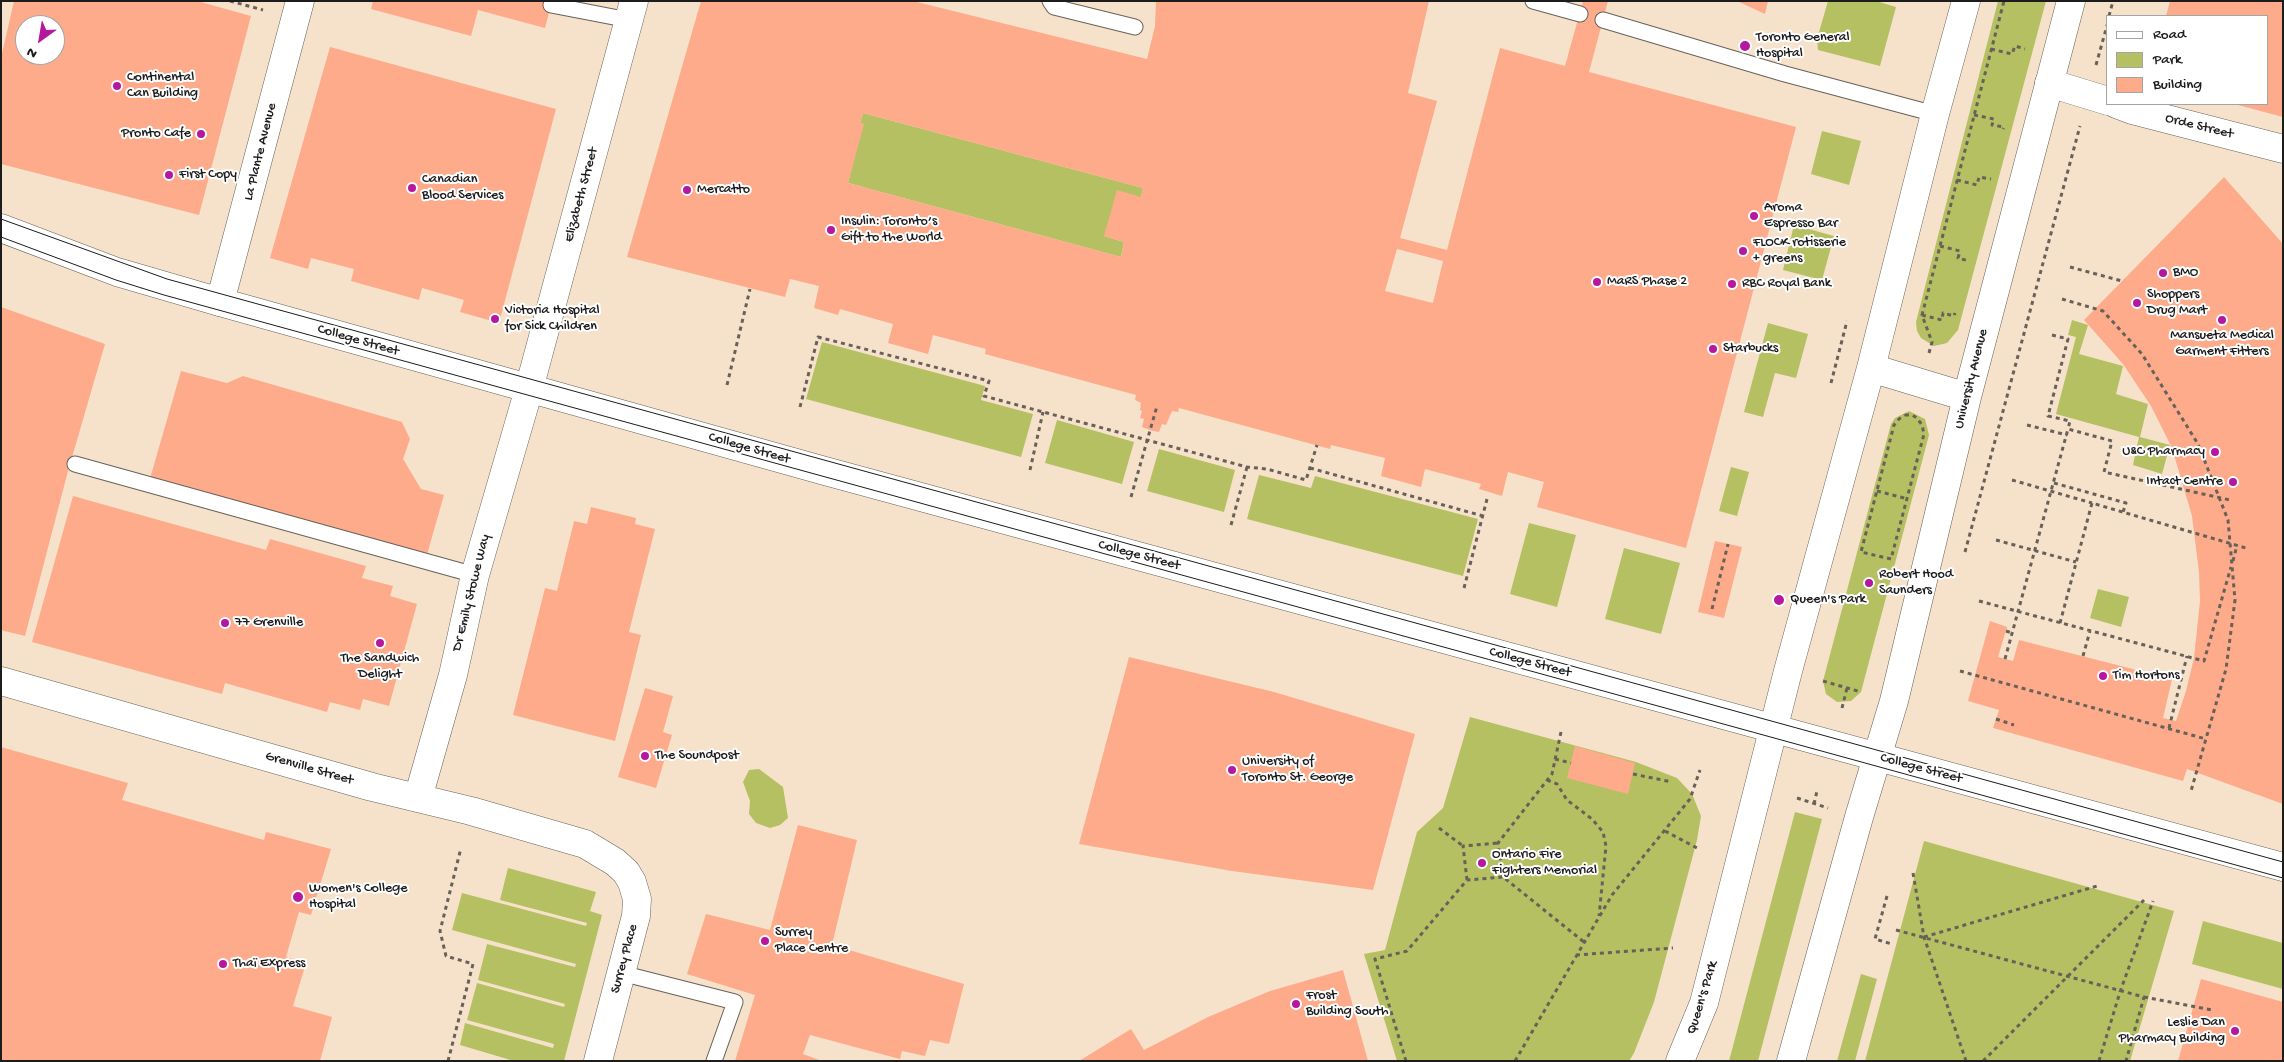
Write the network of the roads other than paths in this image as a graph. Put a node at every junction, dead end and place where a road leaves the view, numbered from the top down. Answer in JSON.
{"nodes":[{"id":1,"x":300,"y":1,"type":"edge"},
{"id":2,"x":1050,"y":1,"type":"edge"},
{"id":3,"x":1533,"y":1,"type":"edge"},
{"id":4,"x":1966,"y":1,"type":"edge"},
{"id":5,"x":2070,"y":1,"type":"edge"},
{"id":6,"x":551,"y":5,"type":"dead end"},
{"id":7,"x":632,"y":10,"type":"edge"},
{"id":8,"x":1580,"y":14,"type":"dead end"},
{"id":9,"x":1603,"y":20,"type":"dead end"},
{"id":10,"x":1135,"y":28,"type":"dead end"},
{"id":11,"x":2049,"y":83,"type":"junction"},
{"id":12,"x":2106,"y":100,"type":"edge"},
{"id":13,"x":2119,"y":105,"type":"edge"},
{"id":14,"x":1935,"y":114,"type":"junction"},
{"id":15,"x":2283,"y":149,"type":"edge"},
{"id":16,"x":1,"y":228,"type":"edge"},
{"id":17,"x":220,"y":302,"type":"junction"},
{"id":18,"x":1871,"y":368,"type":"junction"},
{"id":19,"x":529,"y":389,"type":"junction"},
{"id":20,"x":1967,"y":398,"type":"junction"},
{"id":21,"x":75,"y":464,"type":"dead end"},
{"id":22,"x":475,"y":575,"type":"junction"},
{"id":23,"x":1,"y":681,"type":"edge"},
{"id":24,"x":1773,"y":729,"type":"junction"},
{"id":25,"x":1877,"y":758,"type":"junction"},
{"id":26,"x":418,"y":798,"type":"junction"},
{"id":27,"x":615,"y":862,"type":"joint"},
{"id":28,"x":2283,"y":867,"type":"edge"},
{"id":29,"x":621,"y":973,"type":"junction"},
{"id":30,"x":1704,"y":1003,"type":"junction"},
{"id":31,"x":598,"y":1061,"type":"edge"},
{"id":32,"x":714,"y":1061,"type":"edge"},
{"id":33,"x":1680,"y":1061,"type":"edge"},
{"id":34,"x":1690,"y":1061,"type":"edge"},
{"id":35,"x":1791,"y":1061,"type":"edge"}],
"edges":[{"from":1,"to":17,"type":"main road","name":"La Plante Avenue"},
{"from":2,"to":10,"type":"lane"},
{"from":3,"to":8,"type":"lane"},
{"from":4,"to":14,"type":"main road"},
{"from":5,"to":11,"type":"main road","name":"University Avenue"},
{"from":6,"to":7,"type":"lane"},
{"from":7,"to":19,"type":"main road","name":"Elizabeth Street"},
{"from":9,"to":14,"type":"lane"},
{"from":11,"to":12,"type":"main road"},
{"from":11,"to":20,"type":"main road","name":"University Avenue"},
{"from":13,"to":15,"type":"main road","name":"Orde Street"},
{"from":14,"to":18,"type":"main road"},
{"from":16,"to":17,"type":"main road","name":"College Street"},
{"from":17,"to":19,"type":"main road","name":"College Street"},
{"from":18,"to":20,"type":"main road"},
{"from":18,"to":24,"type":"main road"},
{"from":19,"to":22,"type":"main road","name":"Dr Emily Stowe Way"},
{"from":19,"to":24,"type":"main road","name":"College Street"},
{"from":20,"to":25,"type":"main road","name":"University Avenue"},
{"from":21,"to":22,"type":"lane"},
{"from":22,"to":26,"type":"main road","name":"Dr Emily Stowe Way"},
{"from":23,"to":26,"type":"main road","name":"Grenville Street"},
{"from":24,"to":25,"type":"main road","name":"College Street"},
{"from":24,"to":30,"type":"main road","name":"Queen's Park"},
{"from":25,"to":28,"type":"main road","name":"College Street"},
{"from":25,"to":35,"type":"main road"},
{"from":26,"to":27,"type":"main road","name":"Grenville Street"},
{"from":27,"to":29,"type":"main road","name":"Surrey Place"},
{"from":29,"to":31,"type":"main road","name":"Surrey Place"},
{"from":29,"to":32,"type":"lane"},
{"from":30,"to":33,"type":"main road","name":"Queen's Park"},
{"from":30,"to":34,"type":"main road"}]}
